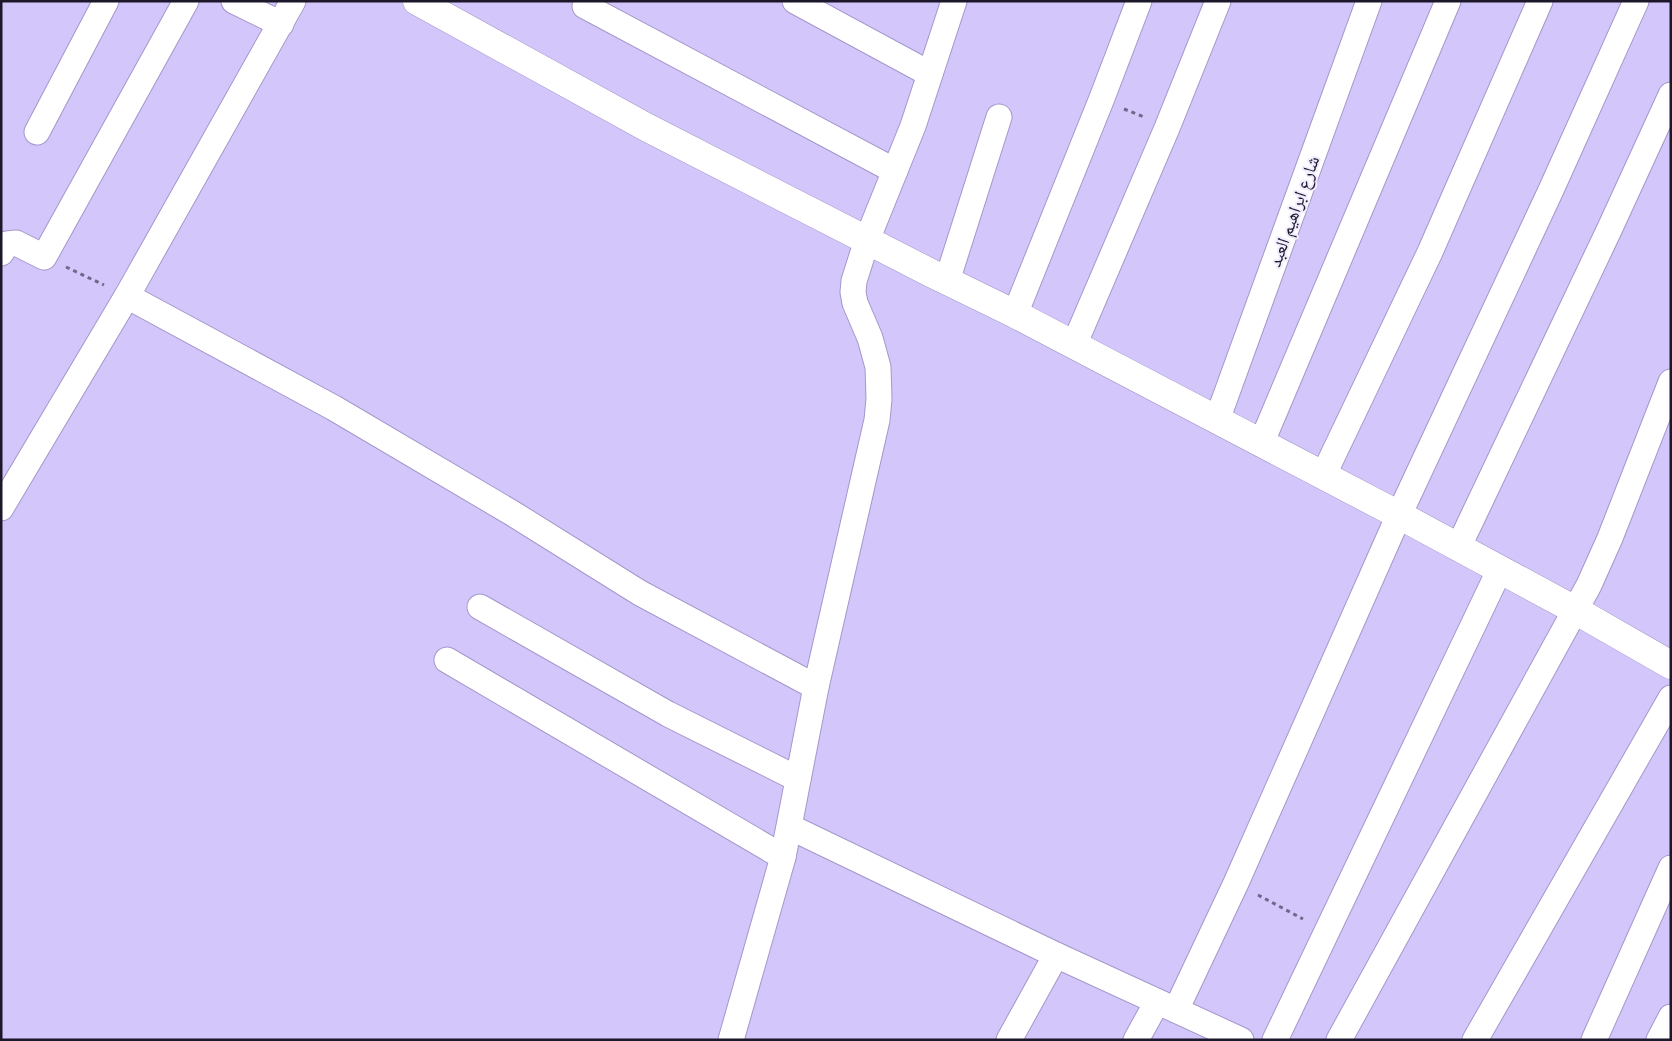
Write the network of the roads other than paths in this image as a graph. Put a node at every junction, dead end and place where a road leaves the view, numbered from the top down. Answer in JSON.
{"nodes":[{"id":1,"x":106,"y":1,"type":"edge"},
{"id":2,"x":186,"y":1,"type":"edge"},
{"id":3,"x":234,"y":1,"type":"edge"},
{"id":4,"x":293,"y":1,"type":"edge"},
{"id":5,"x":417,"y":1,"type":"edge"},
{"id":6,"x":795,"y":1,"type":"edge"},
{"id":7,"x":954,"y":1,"type":"edge"},
{"id":8,"x":1139,"y":1,"type":"edge"},
{"id":9,"x":1218,"y":1,"type":"edge"},
{"id":10,"x":1369,"y":1,"type":"edge"},
{"id":11,"x":1448,"y":1,"type":"edge"},
{"id":12,"x":1540,"y":1,"type":"edge"},
{"id":13,"x":1636,"y":1,"type":"edge"},
{"id":14,"x":585,"y":6,"type":"dead end"},
{"id":15,"x":281,"y":24,"type":"junction"},
{"id":16,"x":930,"y":74,"type":"junction"},
{"id":17,"x":1671,"y":96,"type":"edge"},
{"id":18,"x":1000,"y":116,"type":"dead end"},
{"id":19,"x":37,"y":132,"type":"dead end"},
{"id":20,"x":895,"y":171,"type":"junction"},
{"id":21,"x":867,"y":240,"type":"junction"},
{"id":22,"x":1,"y":253,"type":"edge"},
{"id":23,"x":947,"y":281,"type":"junction"},
{"id":24,"x":127,"y":296,"type":"junction"},
{"id":25,"x":1015,"y":314,"type":"junction"},
{"id":26,"x":1074,"y":345,"type":"junction"},
{"id":27,"x":1671,"y":382,"type":"edge"},
{"id":28,"x":1217,"y":420,"type":"junction"},
{"id":29,"x":1261,"y":444,"type":"junction"},
{"id":30,"x":1322,"y":476,"type":"junction"},
{"id":31,"x":1,"y":508,"type":"edge"},
{"id":32,"x":1399,"y":515,"type":"junction"},
{"id":33,"x":1458,"y":548,"type":"junction"},
{"id":34,"x":1500,"y":569,"type":"junction"},
{"id":35,"x":480,"y":607,"type":"dead end"},
{"id":36,"x":1575,"y":610,"type":"junction"},
{"id":37,"x":447,"y":660,"type":"dead end"},
{"id":38,"x":1671,"y":665,"type":"edge"},
{"id":39,"x":816,"y":687,"type":"junction"},
{"id":40,"x":1671,"y":698,"type":"edge"},
{"id":41,"x":798,"y":779,"type":"junction"},
{"id":42,"x":790,"y":827,"type":"junction"},
{"id":43,"x":783,"y":857,"type":"junction"},
{"id":44,"x":1671,"y":868,"type":"edge"},
{"id":45,"x":1056,"y":955,"type":"junction"},
{"id":46,"x":1166,"y":1006,"type":"junction"},
{"id":47,"x":1671,"y":1017,"type":"edge"},
{"id":48,"x":731,"y":1040,"type":"edge"},
{"id":49,"x":1009,"y":1040,"type":"edge"},
{"id":50,"x":1136,"y":1040,"type":"edge"},
{"id":51,"x":1241,"y":1040,"type":"edge"},
{"id":52,"x":1275,"y":1040,"type":"edge"},
{"id":53,"x":1339,"y":1040,"type":"edge"},
{"id":54,"x":1475,"y":1040,"type":"edge"},
{"id":55,"x":1594,"y":1040,"type":"edge"},
{"id":56,"x":1659,"y":1040,"type":"edge"}],
"edges":[{"from":1,"to":19,"type":"street"},
{"from":2,"to":22,"type":"street"},
{"from":3,"to":15,"type":"street"},
{"from":4,"to":15,"type":"street"},
{"from":5,"to":21,"type":"street"},
{"from":6,"to":16,"type":"street"},
{"from":7,"to":16,"type":"street"},
{"from":8,"to":25,"type":"street"},
{"from":9,"to":26,"type":"street"},
{"from":10,"to":28,"type":"street","name":"شارع ابراهيم العبد"},
{"from":11,"to":29,"type":"street"},
{"from":12,"to":30,"type":"street"},
{"from":13,"to":32,"type":"street"},
{"from":14,"to":20,"type":"street"},
{"from":15,"to":24,"type":"street"},
{"from":16,"to":20,"type":"street"},
{"from":17,"to":33,"type":"street"},
{"from":18,"to":23,"type":"street"},
{"from":20,"to":21,"type":"street"},
{"from":21,"to":23,"type":"street"},
{"from":21,"to":39,"type":"street"},
{"from":23,"to":25,"type":"street"},
{"from":24,"to":31,"type":"street"},
{"from":24,"to":39,"type":"street"},
{"from":25,"to":26,"type":"street"},
{"from":26,"to":28,"type":"street"},
{"from":27,"to":36,"type":"street"},
{"from":28,"to":29,"type":"street"},
{"from":29,"to":30,"type":"street"},
{"from":30,"to":32,"type":"street"},
{"from":32,"to":33,"type":"street"},
{"from":32,"to":46,"type":"street"},
{"from":33,"to":34,"type":"street"},
{"from":34,"to":36,"type":"street"},
{"from":34,"to":52,"type":"street"},
{"from":35,"to":41,"type":"street"},
{"from":36,"to":38,"type":"street"},
{"from":36,"to":53,"type":"street"},
{"from":37,"to":43,"type":"street"},
{"from":39,"to":41,"type":"street"},
{"from":40,"to":54,"type":"street"},
{"from":41,"to":42,"type":"street"},
{"from":42,"to":43,"type":"street"},
{"from":42,"to":45,"type":"street"},
{"from":43,"to":48,"type":"street"},
{"from":44,"to":55,"type":"street"},
{"from":45,"to":46,"type":"street"},
{"from":45,"to":49,"type":"street"},
{"from":46,"to":50,"type":"street"},
{"from":46,"to":51,"type":"street"},
{"from":47,"to":56,"type":"street"}]}
